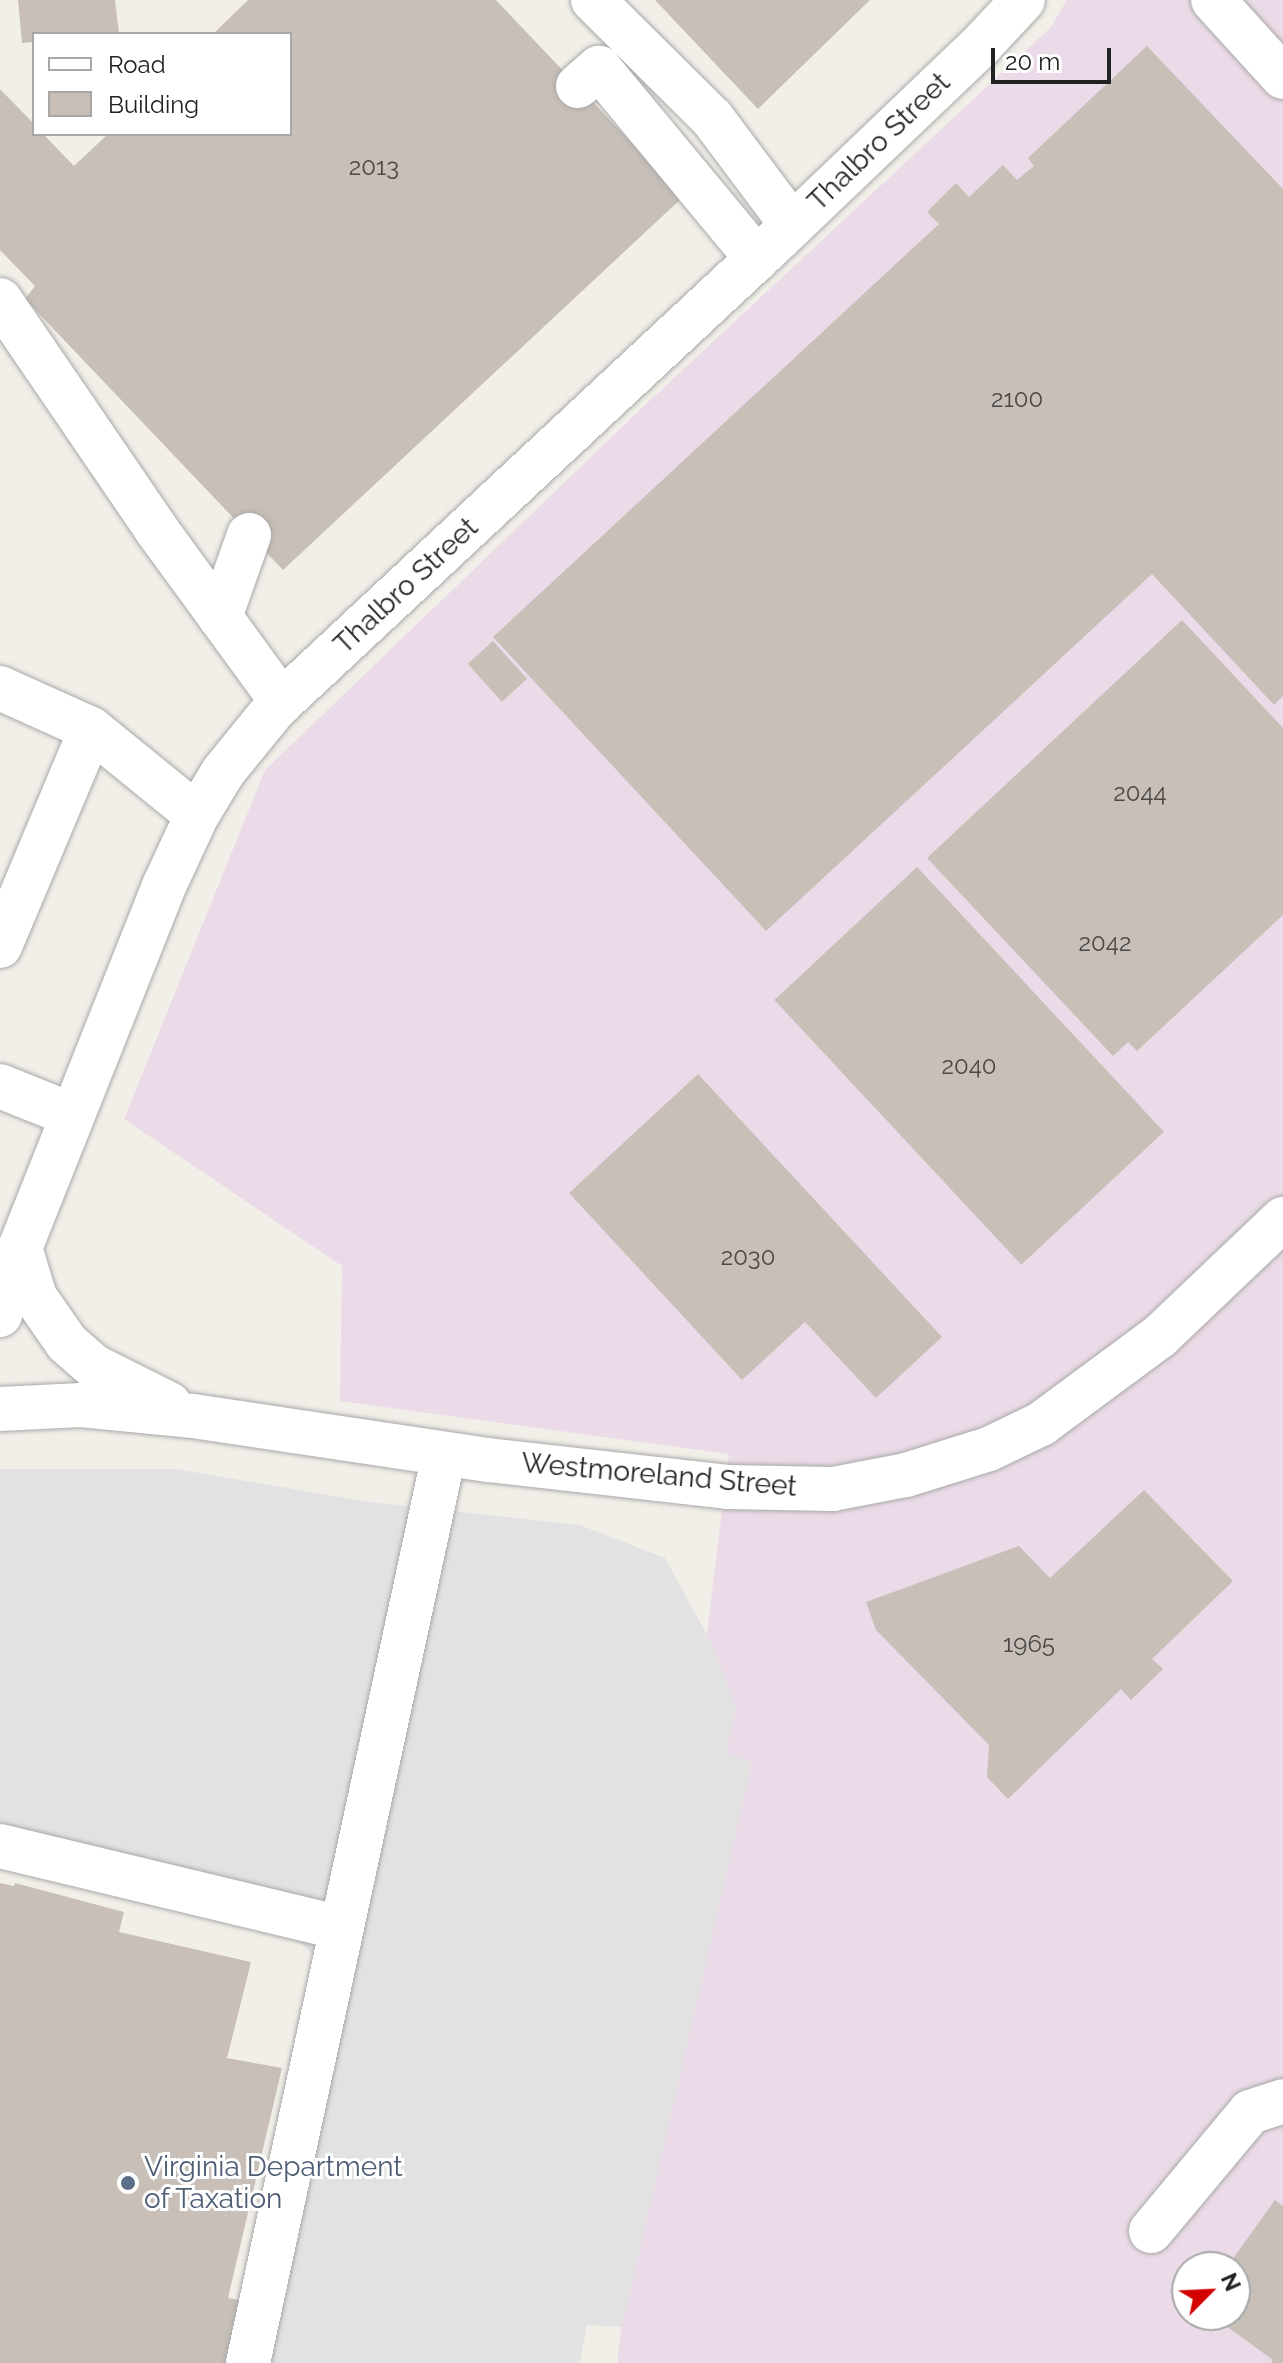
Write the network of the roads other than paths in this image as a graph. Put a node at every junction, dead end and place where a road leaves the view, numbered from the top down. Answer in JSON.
{"nodes":[{"id":1,"x":593,"y":0,"type":"edge"},
{"id":2,"x":1023,"y":0,"type":"edge"},
{"id":3,"x":1213,"y":0,"type":"edge"},
{"id":4,"x":1283,"y":77,"type":"edge"},
{"id":5,"x":578,"y":86,"type":"dead end"},
{"id":6,"x":792,"y":225,"type":"junction"},
{"id":7,"x":757,"y":259,"type":"junction"},
{"id":8,"x":0,"y":300,"type":"edge"},
{"id":9,"x":249,"y":535,"type":"dead end"},
{"id":10,"x":220,"y":617,"type":"junction"},
{"id":11,"x":0,"y":688,"type":"edge"},
{"id":12,"x":282,"y":702,"type":"junction"},
{"id":13,"x":91,"y":729,"type":"junction"},
{"id":14,"x":197,"y":815,"type":"junction"},
{"id":15,"x":0,"y":946,"type":"edge"},
{"id":16,"x":0,"y":1086,"type":"edge"},
{"id":17,"x":72,"y":1115,"type":"junction"},
{"id":18,"x":1283,"y":1219,"type":"edge"},
{"id":19,"x":20,"y":1248,"type":"junction"},
{"id":20,"x":0,"y":1315,"type":"edge"},
{"id":21,"x":0,"y":1409,"type":"edge"},
{"id":22,"x":193,"y":1416,"type":"junction"},
{"id":23,"x":444,"y":1454,"type":"junction"},
{"id":24,"x":0,"y":1846,"type":"edge"},
{"id":25,"x":341,"y":1928,"type":"junction"},
{"id":26,"x":1283,"y":2101,"type":"edge"},
{"id":27,"x":1151,"y":2231,"type":"dead end"},
{"id":28,"x":248,"y":2363,"type":"edge"}],
"edges":[{"from":1,"to":6,"type":"street"},
{"from":2,"to":6,"type":"street","name":"Thalbro Street"},
{"from":3,"to":4,"type":"street"},
{"from":5,"to":7,"type":"street"},
{"from":6,"to":7,"type":"street","name":"Thalbro Street"},
{"from":7,"to":12,"type":"street","name":"Thalbro Street"},
{"from":8,"to":10,"type":"street"},
{"from":9,"to":10,"type":"street"},
{"from":10,"to":12,"type":"street"},
{"from":11,"to":13,"type":"street"},
{"from":12,"to":14,"type":"street","name":"Thalbro Street"},
{"from":13,"to":14,"type":"street"},
{"from":13,"to":15,"type":"street"},
{"from":14,"to":17,"type":"street","name":"Thalbro Street"},
{"from":16,"to":17,"type":"street"},
{"from":17,"to":19,"type":"street","name":"Thalbro Street"},
{"from":18,"to":23,"type":"street","name":"Westmoreland Street"},
{"from":19,"to":20,"type":"street","name":"Thalbro Street"},
{"from":19,"to":22,"type":"street"},
{"from":21,"to":22,"type":"street","name":"Westmoreland Street"},
{"from":22,"to":23,"type":"street","name":"Westmoreland Street"},
{"from":23,"to":25,"type":"street"},
{"from":24,"to":25,"type":"street"},
{"from":25,"to":28,"type":"street"},
{"from":26,"to":27,"type":"street"}]}
